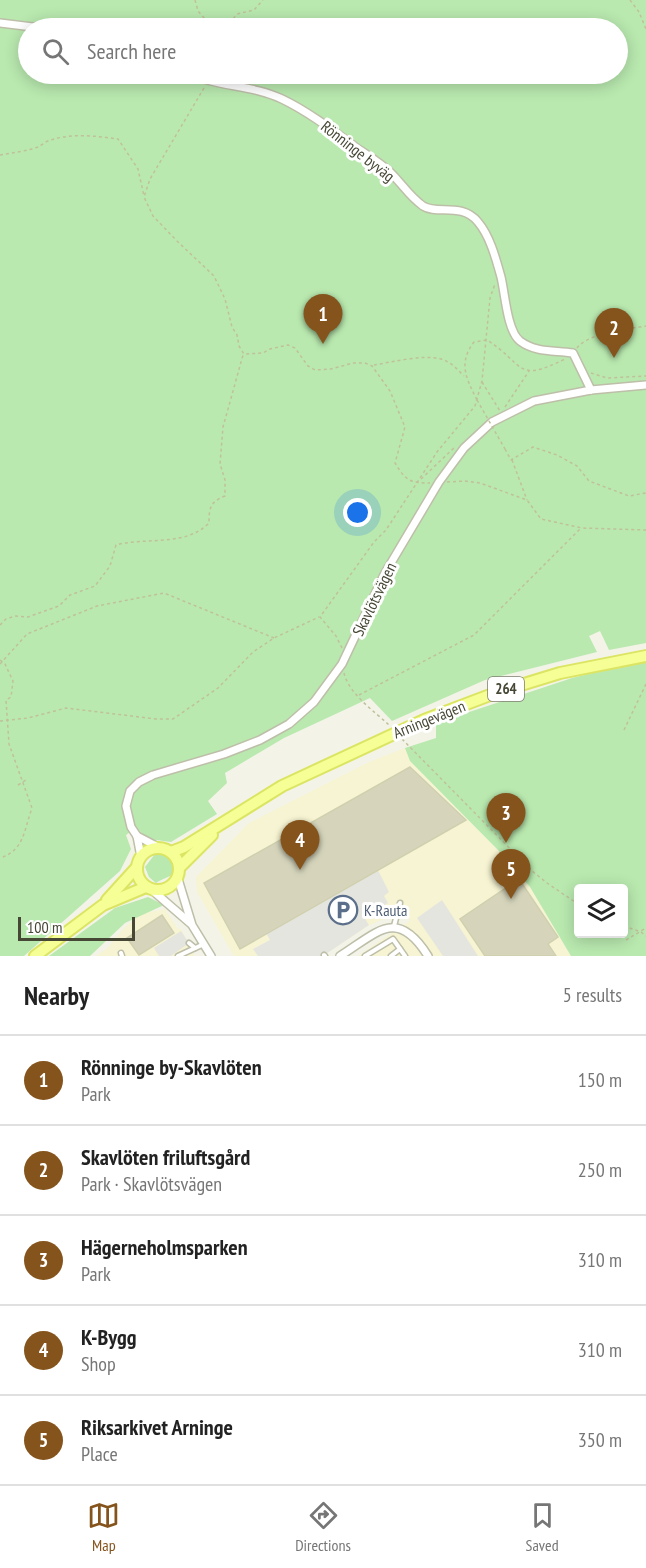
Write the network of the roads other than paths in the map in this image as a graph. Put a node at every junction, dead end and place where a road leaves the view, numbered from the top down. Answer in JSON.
{"nodes":[{"id":1,"x":0,"y":23,"type":"edge"},
{"id":2,"x":18,"y":25,"type":"edge"},
{"id":3,"x":219,"y":84,"type":"edge"},
{"id":4,"x":646,"y":385,"type":"edge"},
{"id":5,"x":591,"y":390,"type":"junction"},
{"id":6,"x":646,"y":656,"type":"edge"},
{"id":7,"x":227,"y":820,"type":"junction"},
{"id":8,"x":137,"y":836,"type":"junction"},
{"id":9,"x":160,"y":848,"type":"junction"},
{"id":10,"x":171,"y":852,"type":"junction"},
{"id":11,"x":139,"y":862,"type":"junction"},
{"id":12,"x":180,"y":867,"type":"junction"},
{"id":13,"x":178,"y":879,"type":"junction"},
{"id":14,"x":149,"y":888,"type":"junction"},
{"id":15,"x":400,"y":903,"type":"dead end"},
{"id":16,"x":103,"y":904,"type":"junction"},
{"id":17,"x":192,"y":925,"type":"junction"},
{"id":18,"x":394,"y":926,"type":"junction"},
{"id":19,"x":189,"y":943,"type":"dead end"},
{"id":20,"x":204,"y":944,"type":"junction"},
{"id":21,"x":196,"y":948,"type":"junction"},
{"id":22,"x":400,"y":949,"type":"junction"},
{"id":23,"x":426,"y":955,"type":"edge"},
{"id":24,"x":35,"y":956,"type":"edge"},
{"id":25,"x":178,"y":956,"type":"edge"},
{"id":26,"x":211,"y":956,"type":"edge"},
{"id":27,"x":340,"y":956,"type":"edge"},
{"id":28,"x":365,"y":956,"type":"edge"},
{"id":29,"x":391,"y":956,"type":"edge"},
{"id":30,"x":405,"y":956,"type":"edge"}],
"edges":[{"from":1,"to":2,"type":"street"},
{"from":3,"to":5,"type":"street","name":"Rönninge byväg"},
{"from":4,"to":5,"type":"street","name":"Skavlötsvägen"},
{"from":5,"to":8,"type":"street","name":"Skavlötsvägen"},
{"from":6,"to":7,"type":"main road","name":"Arningevägen","number":"264"},
{"from":7,"to":10,"type":"main road","name":"Arningevägen","number":"264"},
{"from":7,"to":12,"type":"main road","name":"Arningevägen","number":"264"},
{"from":8,"to":9,"type":"street"},
{"from":8,"to":11,"type":"street","name":"Skavlötsvägen"},
{"from":9,"to":10,"type":"main road"},
{"from":9,"to":11,"type":"main road"},
{"from":10,"to":12,"type":"main road"},
{"from":11,"to":14,"type":"main road"},
{"from":11,"to":16,"type":"main road"},
{"from":12,"to":13,"type":"main road"},
{"from":13,"to":14,"type":"main road"},
{"from":13,"to":17,"type":"street"},
{"from":14,"to":16,"type":"main road"},
{"from":14,"to":17,"type":"street"},
{"from":15,"to":18,"type":"lane"},
{"from":16,"to":24,"type":"main road"},
{"from":17,"to":20,"type":"street"},
{"from":18,"to":23,"type":"street"},
{"from":18,"to":27,"type":"street"},
{"from":19,"to":21,"type":"lane"},
{"from":20,"to":21,"type":"lane"},
{"from":20,"to":26,"type":"street"},
{"from":21,"to":25,"type":"lane"},
{"from":22,"to":28,"type":"lane"},
{"from":22,"to":29,"type":"lane"},
{"from":22,"to":30,"type":"lane"}]}
